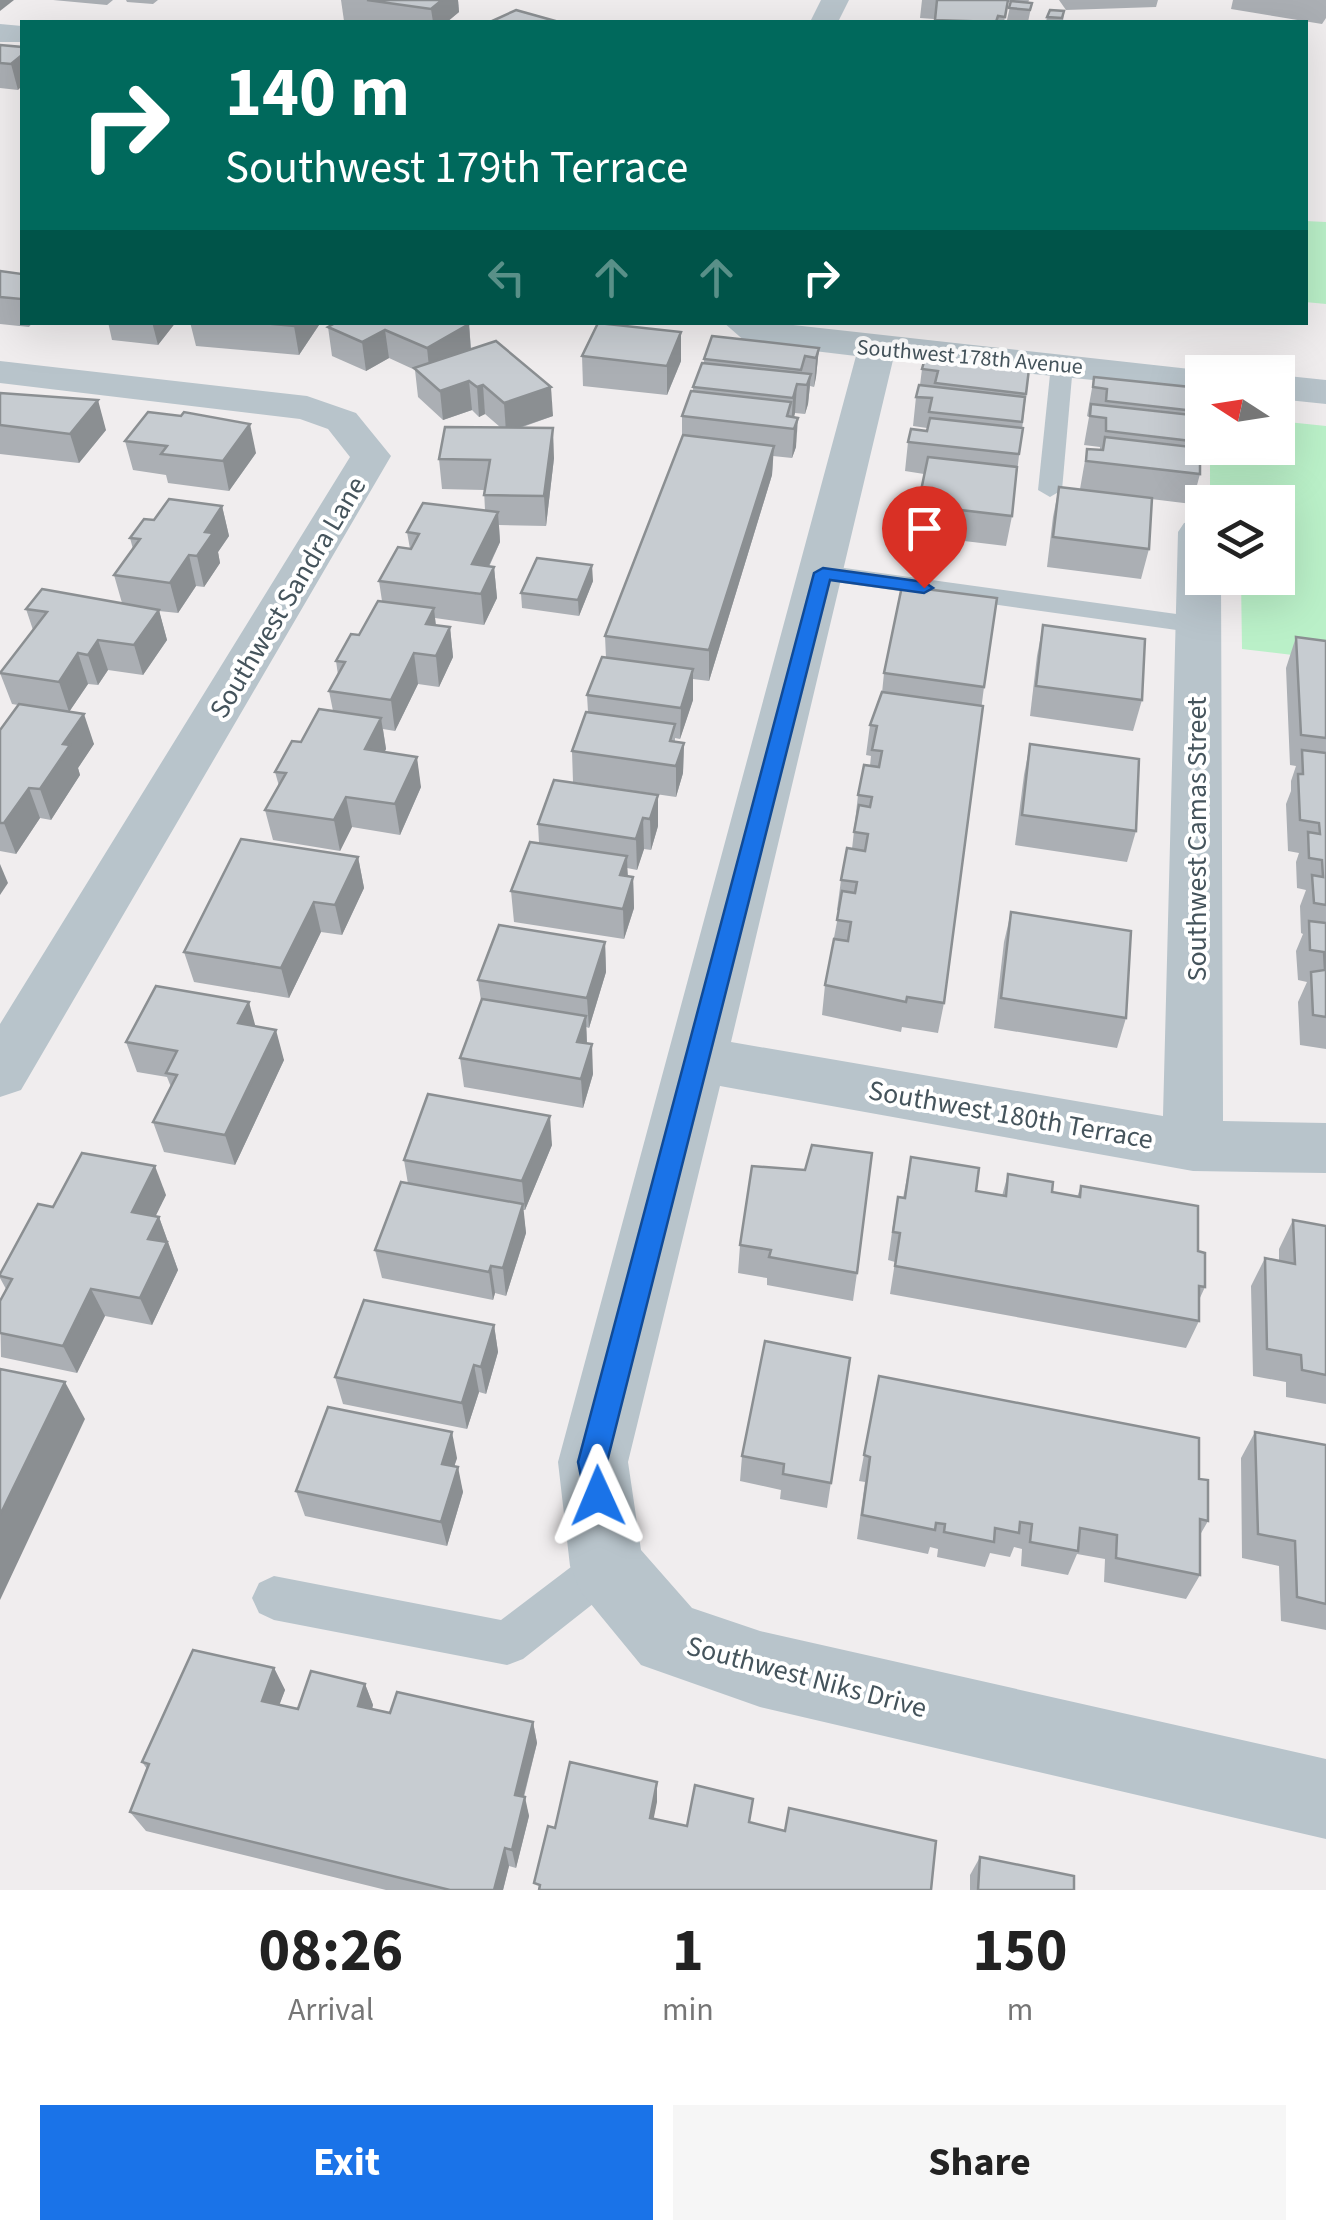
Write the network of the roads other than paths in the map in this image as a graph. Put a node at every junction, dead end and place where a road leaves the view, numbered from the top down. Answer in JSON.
{"nodes":[{"id":1,"x":746,"y":325,"type":"edge"},
{"id":2,"x":877,"y":348,"type":"junction"},
{"id":3,"x":1062,"y":365,"type":"junction"},
{"id":4,"x":0,"y":372,"type":"edge"},
{"id":5,"x":1185,"y":377,"type":"edge"},
{"id":6,"x":1295,"y":389,"type":"edge"},
{"id":7,"x":1326,"y":392,"type":"edge"},
{"id":8,"x":1050,"y":490,"type":"dead end"},
{"id":9,"x":823,"y":573,"type":"junction"},
{"id":10,"x":1198,"y":595,"type":"edge"},
{"id":11,"x":1198,"y":625,"type":"junction"},
{"id":12,"x":697,"y":1059,"type":"junction"},
{"id":13,"x":0,"y":1074,"type":"edge"},
{"id":14,"x":1193,"y":1146,"type":"junction"},
{"id":15,"x":1326,"y":1148,"type":"edge"},
{"id":16,"x":607,"y":1566,"type":"junction"},
{"id":17,"x":274,"y":1598,"type":"dead end"},
{"id":18,"x":1326,"y":1800,"type":"edge"}],
"edges":[{"from":1,"to":2,"type":"street","name":"Southwest 178th Avenue"},
{"from":2,"to":3,"type":"street","name":"Southwest 178th Avenue"},
{"from":2,"to":9,"type":"street"},
{"from":3,"to":5,"type":"street","name":"Southwest 178th Avenue"},
{"from":3,"to":8,"type":"lane"},
{"from":4,"to":13,"type":"street","name":"Southwest Sandra Lane"},
{"from":6,"to":7,"type":"street"},
{"from":9,"to":11,"type":"lane"},
{"from":9,"to":12,"type":"street"},
{"from":10,"to":11,"type":"street","name":"Southwest Camas Street"},
{"from":11,"to":14,"type":"street","name":"Southwest Camas Street"},
{"from":12,"to":14,"type":"street","name":"Southwest 180th Terrace"},
{"from":12,"to":16,"type":"street"},
{"from":14,"to":15,"type":"street","name":"Southwest 180th Terrace"},
{"from":16,"to":17,"type":"lane"},
{"from":16,"to":18,"type":"street","name":"Southwest Niks Drive"}]}
